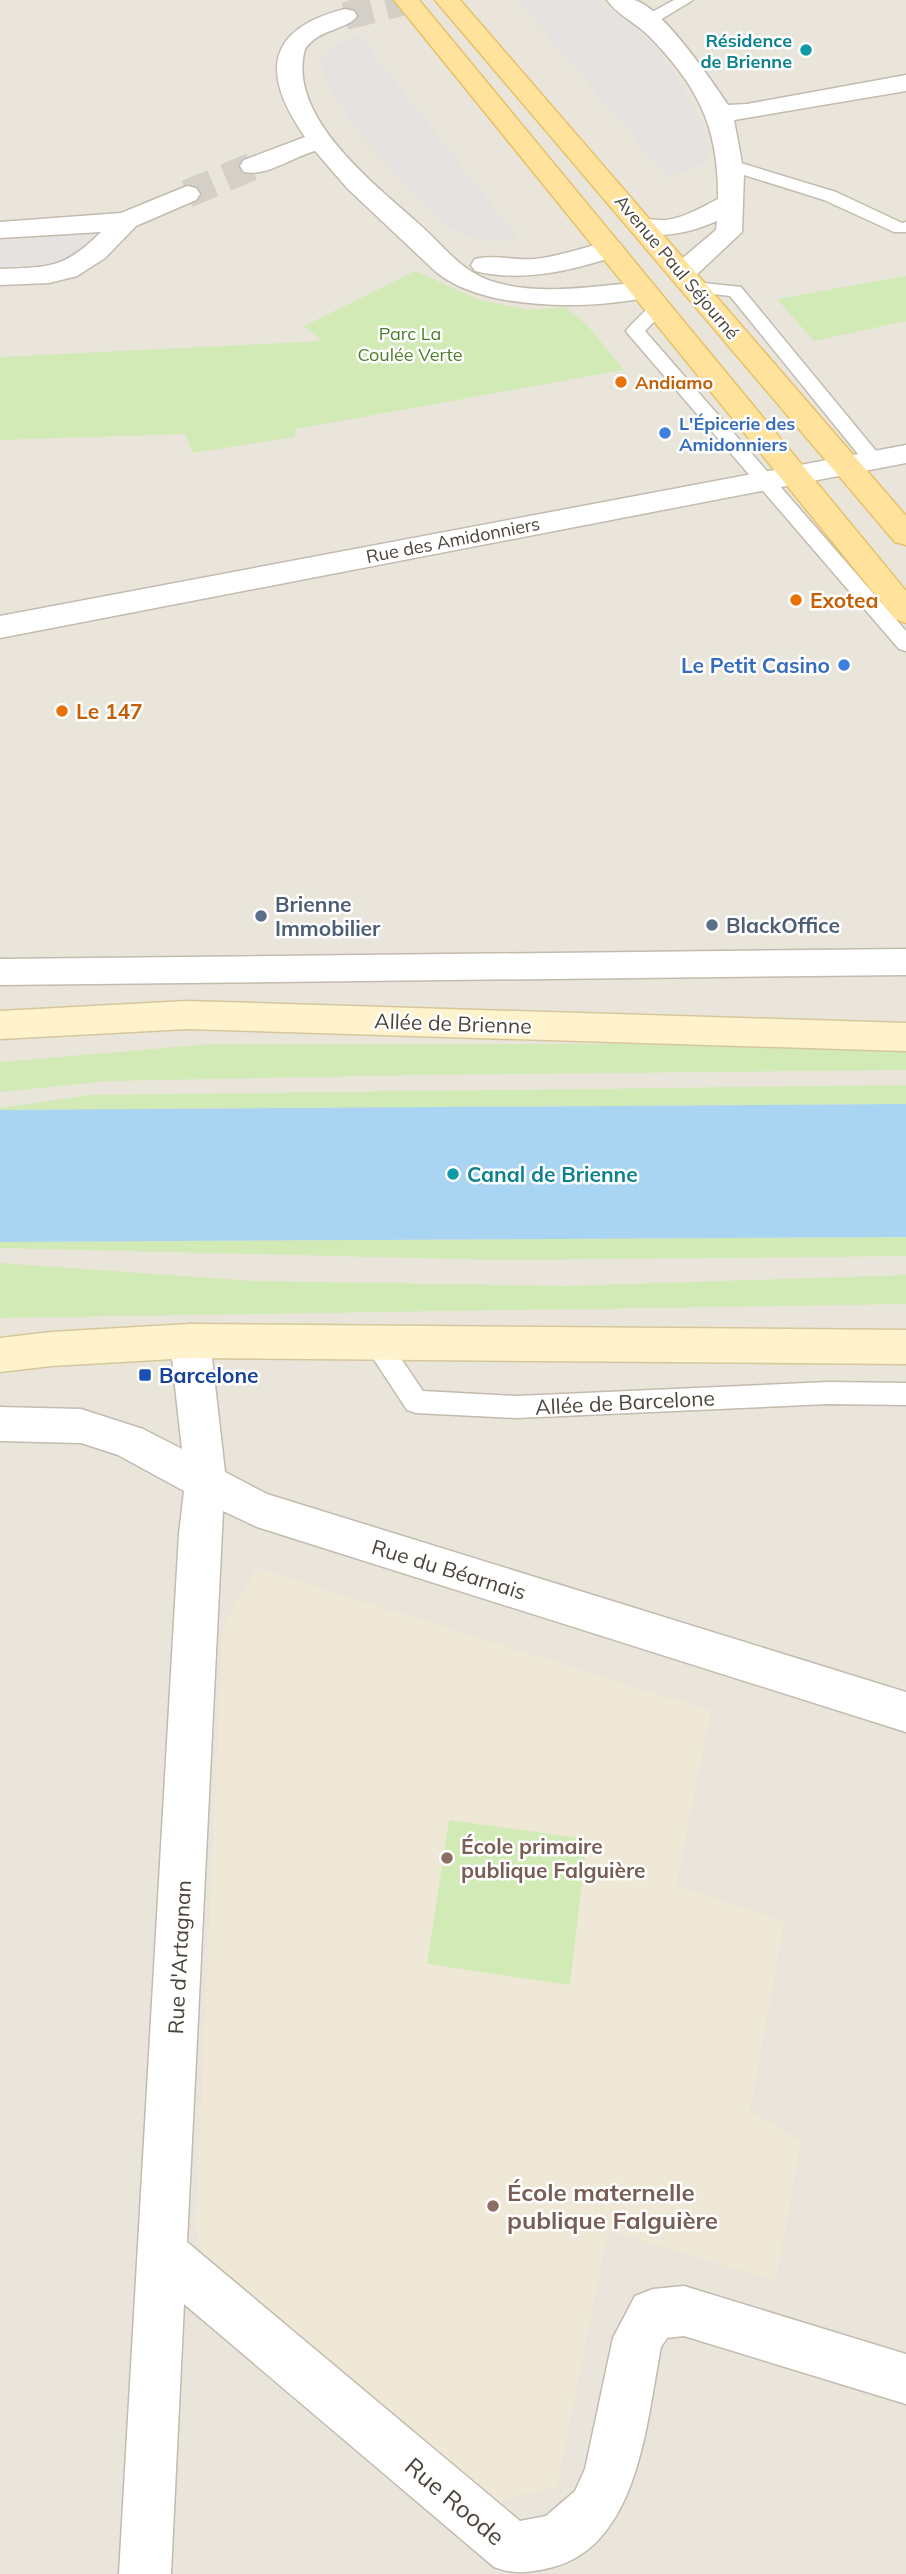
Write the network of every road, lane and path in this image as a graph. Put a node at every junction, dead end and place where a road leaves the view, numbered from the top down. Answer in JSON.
{"nodes":[{"id":1,"x":406,"y":0,"type":"edge"},
{"id":2,"x":447,"y":0,"type":"edge"},
{"id":3,"x":619,"y":0,"type":"edge"},
{"id":4,"x":685,"y":0,"type":"edge"},
{"id":5,"x":659,"y":9,"type":"edge"},
{"id":6,"x":345,"y":16,"type":"tunnel mouth"},
{"id":7,"x":906,"y":83,"type":"edge"},
{"id":8,"x":719,"y":113,"type":"junction"},
{"id":9,"x":319,"y":141,"type":"junction"},
{"id":10,"x":731,"y":165,"type":"junction"},
{"id":11,"x":253,"y":166,"type":"tunnel mouth"},
{"id":12,"x":187,"y":194,"type":"tunnel mouth"},
{"id":13,"x":732,"y":202,"type":"junction"},
{"id":14,"x":127,"y":220,"type":"junction"},
{"id":15,"x":642,"y":226,"type":"junction"},
{"id":16,"x":56,"y":227,"type":"junction"},
{"id":17,"x":906,"y":227,"type":"edge"},
{"id":18,"x":0,"y":230,"type":"edge"},
{"id":19,"x":429,"y":248,"type":"junction"},
{"id":20,"x":610,"y":249,"type":"junction"},
{"id":21,"x":76,"y":265,"type":"junction"},
{"id":22,"x":0,"y":277,"type":"edge"},
{"id":23,"x":688,"y":280,"type":"junction"},
{"id":24,"x":650,"y":299,"type":"junction"},
{"id":25,"x":906,"y":454,"type":"edge"},
{"id":26,"x":860,"y":463,"type":"junction"},
{"id":27,"x":780,"y":478,"type":"junction"},
{"id":28,"x":906,"y":535,"type":"edge"},
{"id":29,"x":906,"y":612,"type":"edge"},
{"id":30,"x":0,"y":627,"type":"edge"},
{"id":31,"x":906,"y":645,"type":"edge"},
{"id":32,"x":906,"y":962,"type":"edge"},
{"id":33,"x":0,"y":972,"type":"edge"},
{"id":34,"x":0,"y":1025,"type":"edge"},
{"id":35,"x":906,"y":1037,"type":"edge"},
{"id":36,"x":190,"y":1341,"type":"junction"},
{"id":37,"x":376,"y":1342,"type":"junction"},
{"id":38,"x":906,"y":1347,"type":"edge"},
{"id":39,"x":0,"y":1355,"type":"edge"},
{"id":40,"x":906,"y":1394,"type":"edge"},
{"id":41,"x":0,"y":1423,"type":"edge"},
{"id":42,"x":206,"y":1480,"type":"junction"},
{"id":43,"x":906,"y":1712,"type":"edge"},
{"id":44,"x":161,"y":2252,"type":"junction"},
{"id":45,"x":906,"y":2379,"type":"edge"},
{"id":46,"x":145,"y":2574,"type":"edge"}],
"edges":[{"from":1,"to":20,"type":"main road","name":"Avenue Paul Séjourné"},
{"from":2,"to":15,"type":"main road","name":"Avenue Paul Séjourné"},
{"from":3,"to":5,"type":"street"},
{"from":4,"to":5,"type":"lane"},
{"from":5,"to":8,"type":"street"},
{"from":6,"to":9,"type":"street"},
{"from":7,"to":8,"type":"street"},
{"from":8,"to":10,"type":"street"},
{"from":9,"to":11,"type":"street"},
{"from":9,"to":19,"type":"street"},
{"from":10,"to":13,"type":"street"},
{"from":10,"to":17,"type":"lane"},
{"from":12,"to":14,"type":"street"},
{"from":13,"to":15,"type":"street"},
{"from":13,"to":23,"type":"street"},
{"from":14,"to":16,"type":"street"},
{"from":14,"to":21,"type":"street"},
{"from":15,"to":23,"type":"main road","name":"Avenue Paul Séjourné"},
{"from":16,"to":18,"type":"street"},
{"from":16,"to":21,"type":"street"},
{"from":19,"to":20,"type":"street"},
{"from":19,"to":24,"type":"street"},
{"from":20,"to":24,"type":"main road","name":"Avenue Paul Séjourné"},
{"from":21,"to":22,"type":"street"},
{"from":23,"to":26,"type":"main road","name":"Avenue Paul Séjourné"},
{"from":24,"to":27,"type":"main road","name":"Avenue Paul Séjourné"},
{"from":25,"to":26,"type":"street","name":"Rue des Amidonniers"},
{"from":26,"to":27,"type":"street","name":"Rue des Amidonniers"},
{"from":26,"to":28,"type":"main road","name":"Avenue Paul Séjourné"},
{"from":27,"to":29,"type":"main road","name":"Avenue Paul Séjourné"},
{"from":27,"to":30,"type":"street","name":"Rue des Amidonniers"},
{"from":27,"to":31,"type":"lane","name":"Avenue Paul Séjourné"},
{"from":32,"to":33,"type":"street"},
{"from":34,"to":35,"type":"main road","name":"Allée de Brienne"},
{"from":36,"to":37,"type":"main road"},
{"from":36,"to":39,"type":"main road"},
{"from":36,"to":42,"type":"street","name":"Rue d'Artagnan"},
{"from":37,"to":38,"type":"main road"},
{"from":37,"to":40,"type":"lane","name":"Allée de Barcelone"},
{"from":41,"to":42,"type":"street","name":"Rue du Béarnais"},
{"from":42,"to":43,"type":"street","name":"Rue du Béarnais"},
{"from":42,"to":44,"type":"street","name":"Rue d'Artagnan"},
{"from":44,"to":45,"type":"street","name":"Rue Roode"},
{"from":44,"to":46,"type":"street","name":"Rue d'Artagnan"}]}
